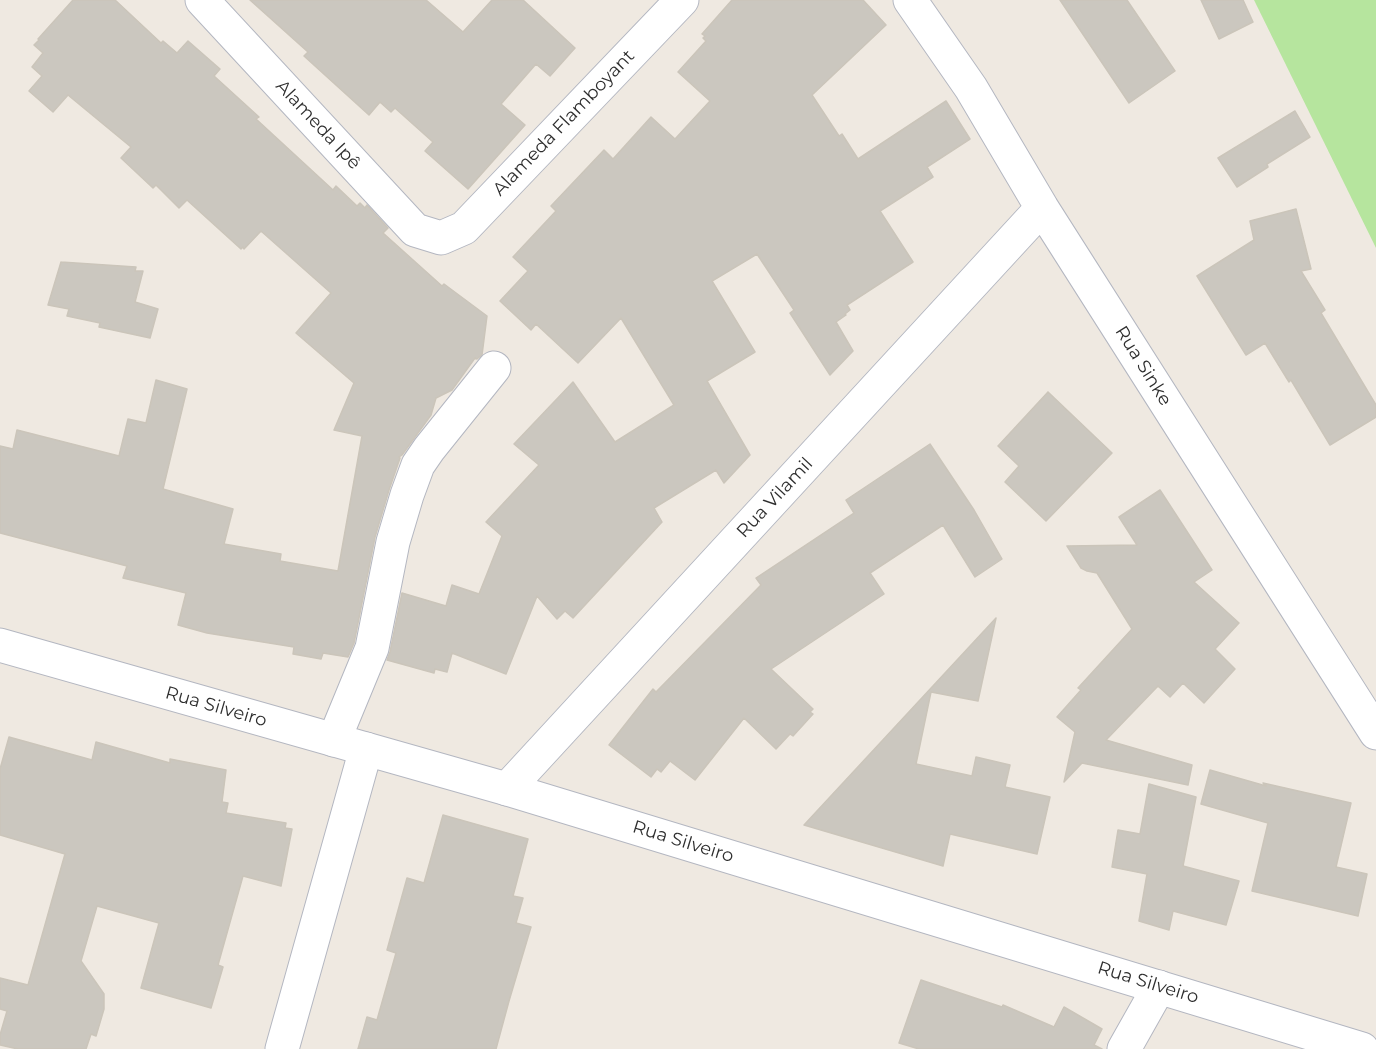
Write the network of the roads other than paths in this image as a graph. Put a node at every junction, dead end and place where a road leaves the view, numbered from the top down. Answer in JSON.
{"nodes":[{"id":1,"x":202,"y":0,"type":"edge"},
{"id":2,"x":682,"y":0,"type":"edge"},
{"id":3,"x":910,"y":0,"type":"edge"},
{"id":4,"x":1042,"y":208,"type":"junction"},
{"id":5,"x":441,"y":238,"type":"joint"},
{"id":6,"x":494,"y":368,"type":"dead end"},
{"id":7,"x":0,"y":645,"type":"edge"},
{"id":8,"x":1376,"y":733,"type":"edge"},
{"id":9,"x":334,"y":740,"type":"junction"},
{"id":10,"x":366,"y":749,"type":"junction"},
{"id":11,"x":507,"y":789,"type":"junction"},
{"id":12,"x":1159,"y":987,"type":"junction"},
{"id":13,"x":282,"y":1049,"type":"edge"},
{"id":14,"x":1124,"y":1049,"type":"edge"},
{"id":15,"x":1362,"y":1049,"type":"edge"}],
"edges":[{"from":1,"to":5,"type":"street","name":"Alameda Ipê"},
{"from":2,"to":5,"type":"street","name":"Alameda Flamboyant"},
{"from":3,"to":4,"type":"street","name":"Rua Sinke"},
{"from":4,"to":8,"type":"street","name":"Rua Sinke"},
{"from":4,"to":11,"type":"street","name":"Rua Vilamil"},
{"from":6,"to":9,"type":"street"},
{"from":7,"to":9,"type":"street","name":"Rua Silveiro"},
{"from":9,"to":10,"type":"street","name":"Rua Silveiro"},
{"from":10,"to":11,"type":"street","name":"Rua Silveiro"},
{"from":10,"to":13,"type":"street"},
{"from":11,"to":12,"type":"street","name":"Rua Silveiro"},
{"from":12,"to":14,"type":"street"},
{"from":12,"to":15,"type":"street","name":"Rua Silveiro"}]}
